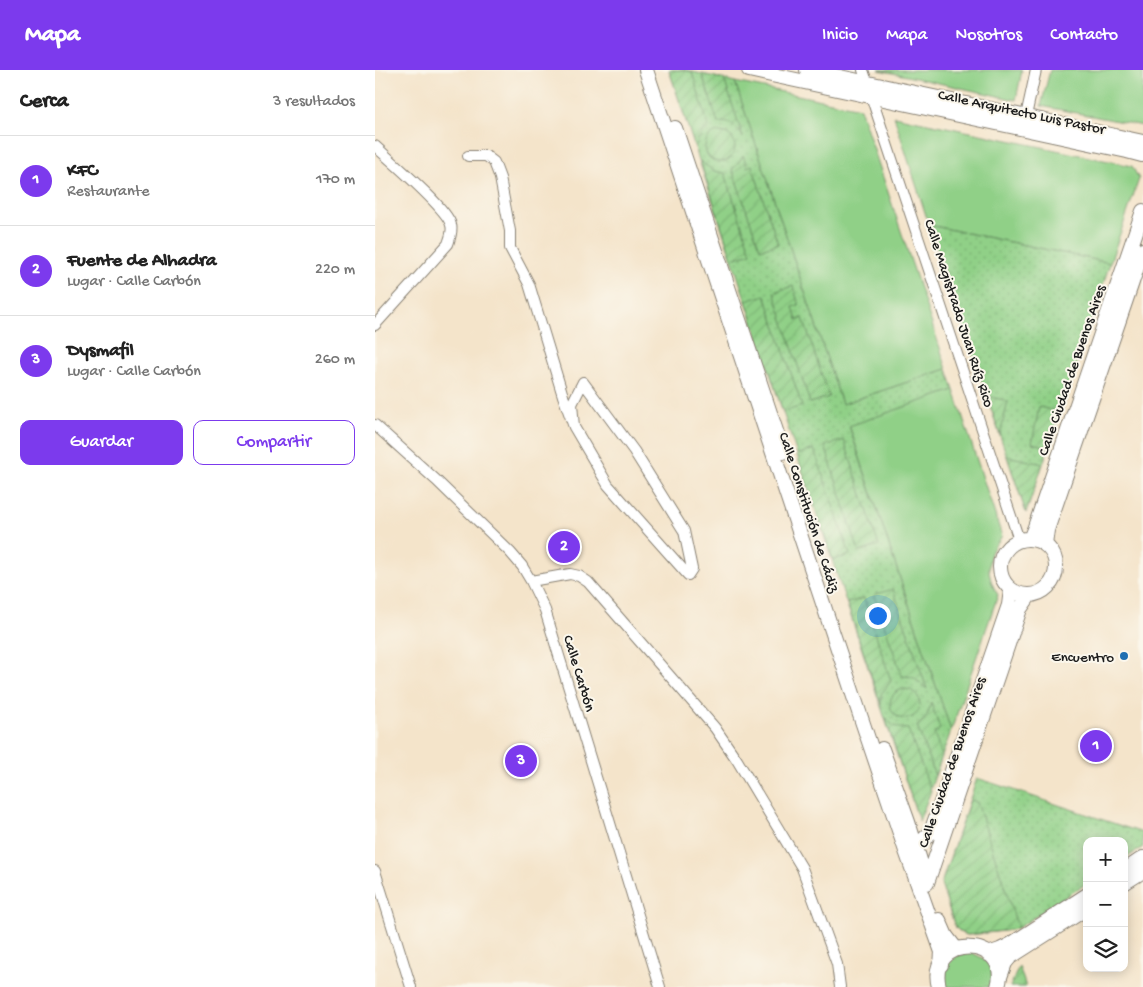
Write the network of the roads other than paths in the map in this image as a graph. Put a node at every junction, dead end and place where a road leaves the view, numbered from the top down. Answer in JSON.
{"nodes":[{"id":1,"x":646,"y":70,"type":"edge"},
{"id":2,"x":656,"y":70,"type":"edge"},
{"id":3,"x":749,"y":70,"type":"edge"},
{"id":4,"x":807,"y":70,"type":"edge"},
{"id":5,"x":1036,"y":70,"type":"edge"},
{"id":6,"x":867,"y":83,"type":"edge"},
{"id":7,"x":1026,"y":116,"type":"junction"},
{"id":8,"x":375,"y":146,"type":"edge"},
{"id":9,"x":1143,"y":151,"type":"edge"},
{"id":10,"x":468,"y":156,"type":"dead end"},
{"id":11,"x":1143,"y":211,"type":"edge"},
{"id":12,"x":1143,"y":250,"type":"edge"},
{"id":13,"x":375,"y":325,"type":"edge"},
{"id":14,"x":375,"y":425,"type":"edge"},
{"id":15,"x":574,"y":427,"type":"junction"},
{"id":16,"x":1024,"y":540,"type":"junction"},
{"id":17,"x":1045,"y":545,"type":"junction"},
{"id":18,"x":531,"y":581,"type":"junction"},
{"id":19,"x":1011,"y":590,"type":"junction"},
{"id":20,"x":1029,"y":596,"type":"junction"},
{"id":21,"x":910,"y":847,"type":"junction"},
{"id":22,"x":1143,"y":858,"type":"edge"},
{"id":23,"x":1128,"y":867,"type":"edge"},
{"id":24,"x":375,"y":871,"type":"edge"},
{"id":25,"x":1143,"y":871,"type":"edge"},
{"id":26,"x":1126,"y":882,"type":"edge"},
{"id":27,"x":927,"y":883,"type":"junction"},
{"id":28,"x":1083,"y":898,"type":"edge"},
{"id":29,"x":1083,"y":911,"type":"edge"},
{"id":30,"x":957,"y":949,"type":"junction"},
{"id":31,"x":989,"y":954,"type":"junction"},
{"id":32,"x":941,"y":965,"type":"junction"},
{"id":33,"x":999,"y":982,"type":"edge"},
{"id":34,"x":840,"y":986,"type":"edge"},
{"id":35,"x":411,"y":987,"type":"edge"},
{"id":36,"x":659,"y":987,"type":"edge"},
{"id":37,"x":939,"y":987,"type":"edge"}],
"edges":[{"from":1,"to":21,"type":"street","name":"Calle Constitución de Cádiz"},
{"from":2,"to":21,"type":"street","name":"Calle Constitución de Cádiz"},
{"from":3,"to":6,"type":"street","name":"Calle Arquitecto Luis Pastor"},
{"from":4,"to":6,"type":"street","name":"Calle Arquitecto Luis Pastor"},
{"from":5,"to":7,"type":"street"},
{"from":6,"to":7,"type":"street","name":"Calle Arquitecto Luis Pastor"},
{"from":6,"to":9,"type":"street","name":"Calle Arquitecto Luis Pastor"},
{"from":6,"to":16,"type":"street","name":"Calle Magistrado Juan Ruíz Rico"},
{"from":7,"to":9,"type":"street","name":"Calle Arquitecto Luis Pastor"},
{"from":8,"to":13,"type":"street"},
{"from":10,"to":15,"type":"street"},
{"from":11,"to":16,"type":"street","name":"Calle Ciudad de Buenos Aires"},
{"from":12,"to":17,"type":"street","name":"Calle Ciudad de Buenos Aires"},
{"from":14,"to":18,"type":"street","name":"Calle Carbón"},
{"from":15,"to":15,"type":"street"},
{"from":16,"to":17,"type":"street"},
{"from":16,"to":19,"type":"street","name":"Calle Ciudad de Buenos Aires"},
{"from":17,"to":20,"type":"street"},
{"from":18,"to":34,"type":"street"},
{"from":18,"to":36,"type":"street","name":"Calle Carbón"},
{"from":19,"to":20,"type":"street"},
{"from":19,"to":21,"type":"street","name":"Calle Ciudad de Buenos Aires"},
{"from":20,"to":27,"type":"street","name":"Calle Ciudad de Buenos Aires"},
{"from":21,"to":27,"type":"street","name":"Calle Constitución de Cádiz"},
{"from":21,"to":32,"type":"street","name":"Calle Constitución de Cádiz"},
{"from":22,"to":23,"type":"street"},
{"from":24,"to":35,"type":"street"},
{"from":25,"to":26,"type":"street"},
{"from":27,"to":30,"type":"street","name":"Calle Constitución de Cádiz"},
{"from":28,"to":31,"type":"street"},
{"from":29,"to":33,"type":"street"},
{"from":30,"to":31,"type":"street"},
{"from":30,"to":32,"type":"street"},
{"from":31,"to":33,"type":"street"},
{"from":32,"to":37,"type":"street","name":"Calle Constitución de Cádiz"}]}
